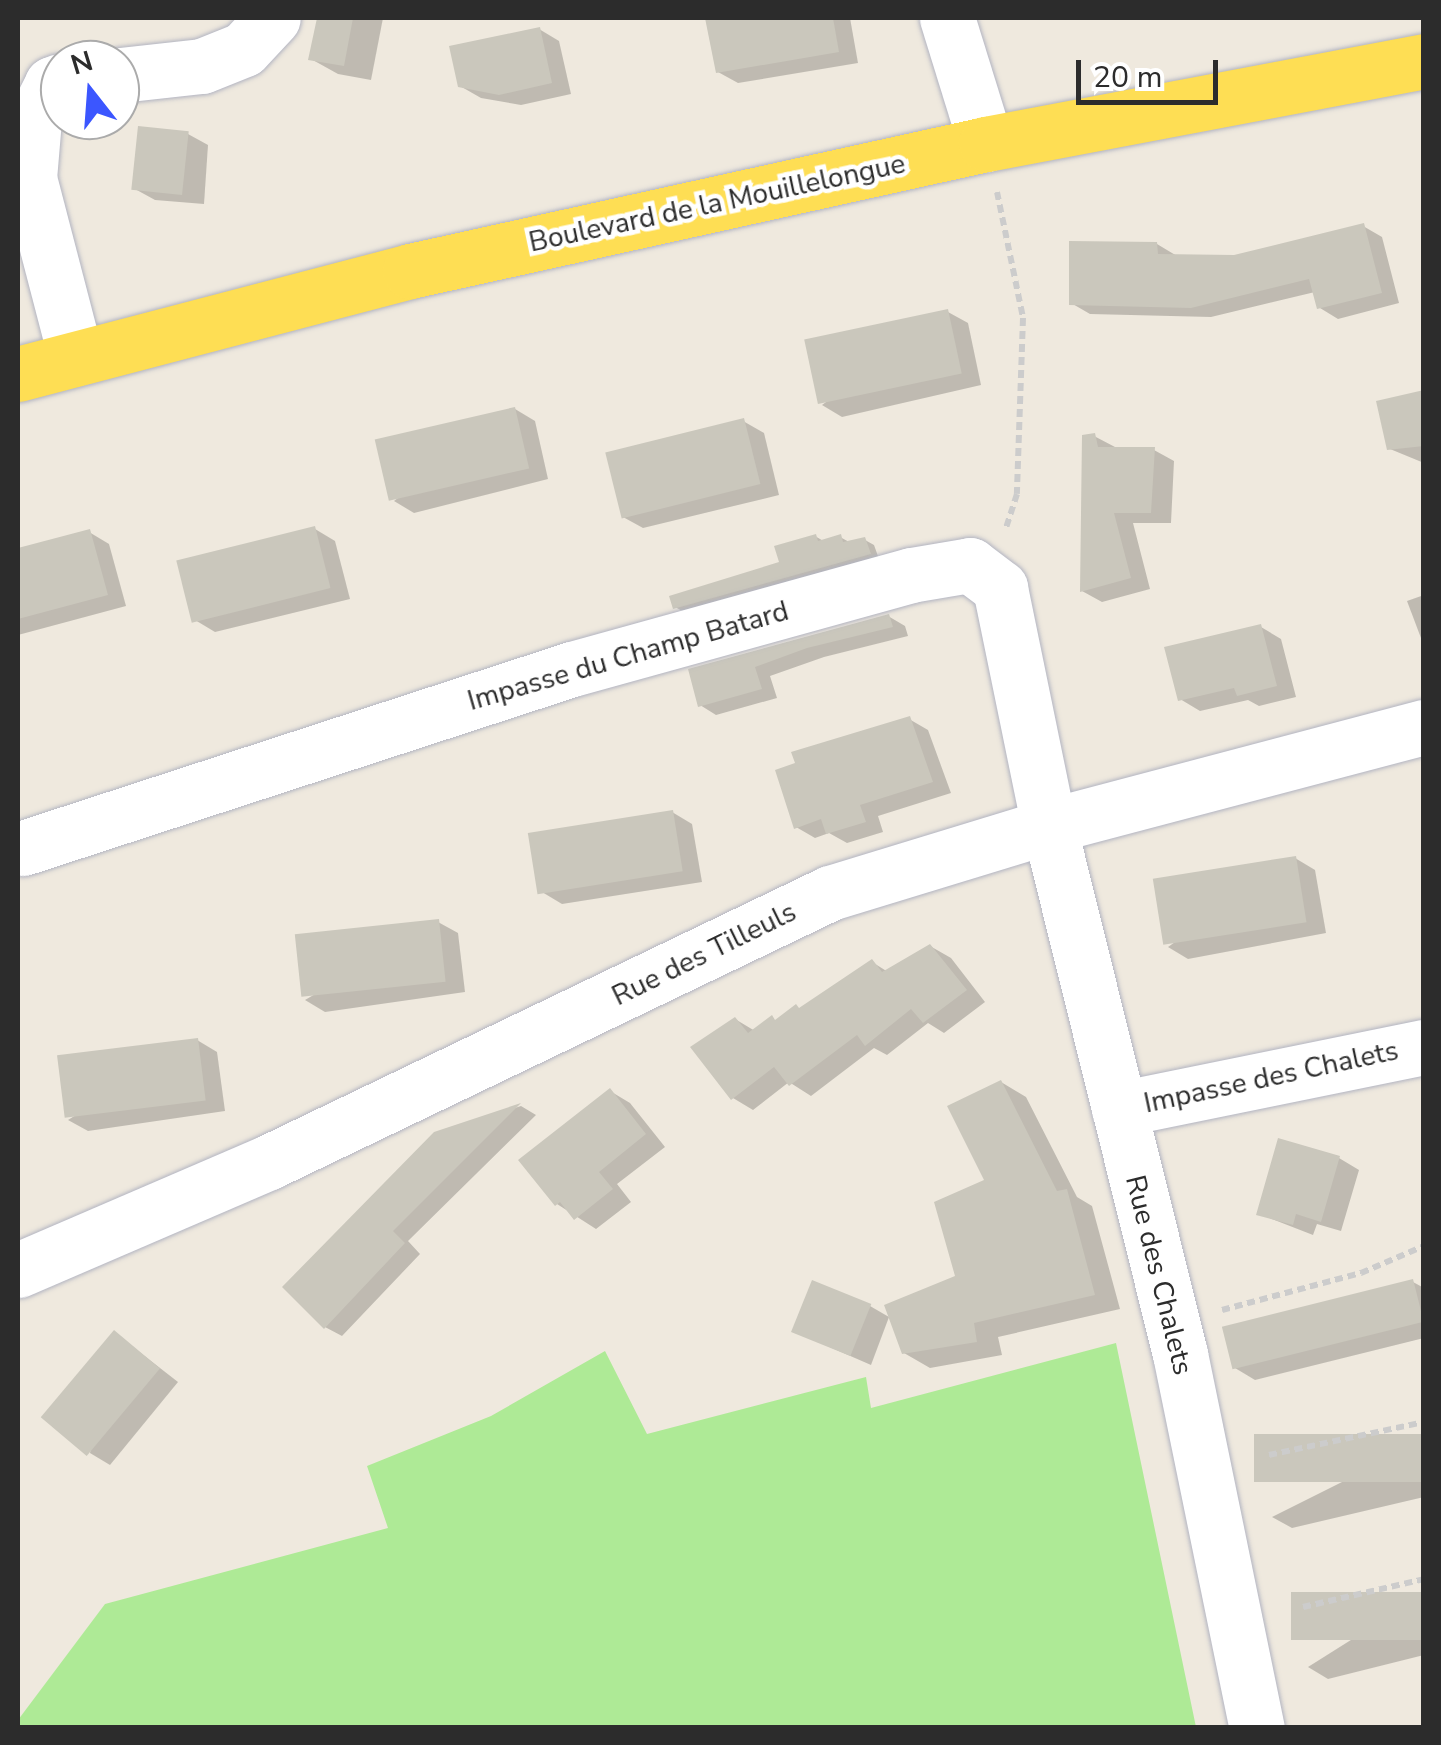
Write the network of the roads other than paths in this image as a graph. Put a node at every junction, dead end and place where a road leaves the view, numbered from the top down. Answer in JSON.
{"nodes":[{"id":1,"x":273,"y":18,"type":"edge"},
{"id":2,"x":947,"y":18,"type":"edge"},
{"id":3,"x":1424,"y":61,"type":"edge"},
{"id":4,"x":140,"y":73,"type":"edge"},
{"id":5,"x":40,"y":107,"type":"edge"},
{"id":6,"x":986,"y":144,"type":"junction"},
{"id":7,"x":76,"y":358,"type":"junction"},
{"id":8,"x":18,"y":374,"type":"edge"},
{"id":9,"x":1424,"y":728,"type":"edge"},
{"id":10,"x":1048,"y":826,"type":"junction"},
{"id":11,"x":22,"y":848,"type":"dead end"},
{"id":12,"x":1424,"y":1047,"type":"edge"},
{"id":13,"x":1119,"y":1109,"type":"junction"},
{"id":14,"x":18,"y":1270,"type":"edge"},
{"id":15,"x":1257,"y":1728,"type":"edge"}],
"edges":[{"from":1,"to":4,"type":"street"},
{"from":2,"to":6,"type":"street"},
{"from":3,"to":6,"type":"main road","name":"Boulevard de la Mouillelongue"},
{"from":5,"to":7,"type":"street"},
{"from":6,"to":7,"type":"main road","name":"Boulevard de la Mouillelongue"},
{"from":7,"to":8,"type":"main road","name":"Boulevard de la Mouillelongue"},
{"from":9,"to":10,"type":"street","name":"Rue des Tilleuls"},
{"from":10,"to":11,"type":"street","name":"Impasse du Champ Batard"},
{"from":10,"to":13,"type":"street","name":"Rue des Chalets"},
{"from":10,"to":14,"type":"street","name":"Rue des Tilleuls"},
{"from":12,"to":13,"type":"street","name":"Impasse des Chalets"},
{"from":13,"to":15,"type":"street","name":"Rue des Chalets"}]}
